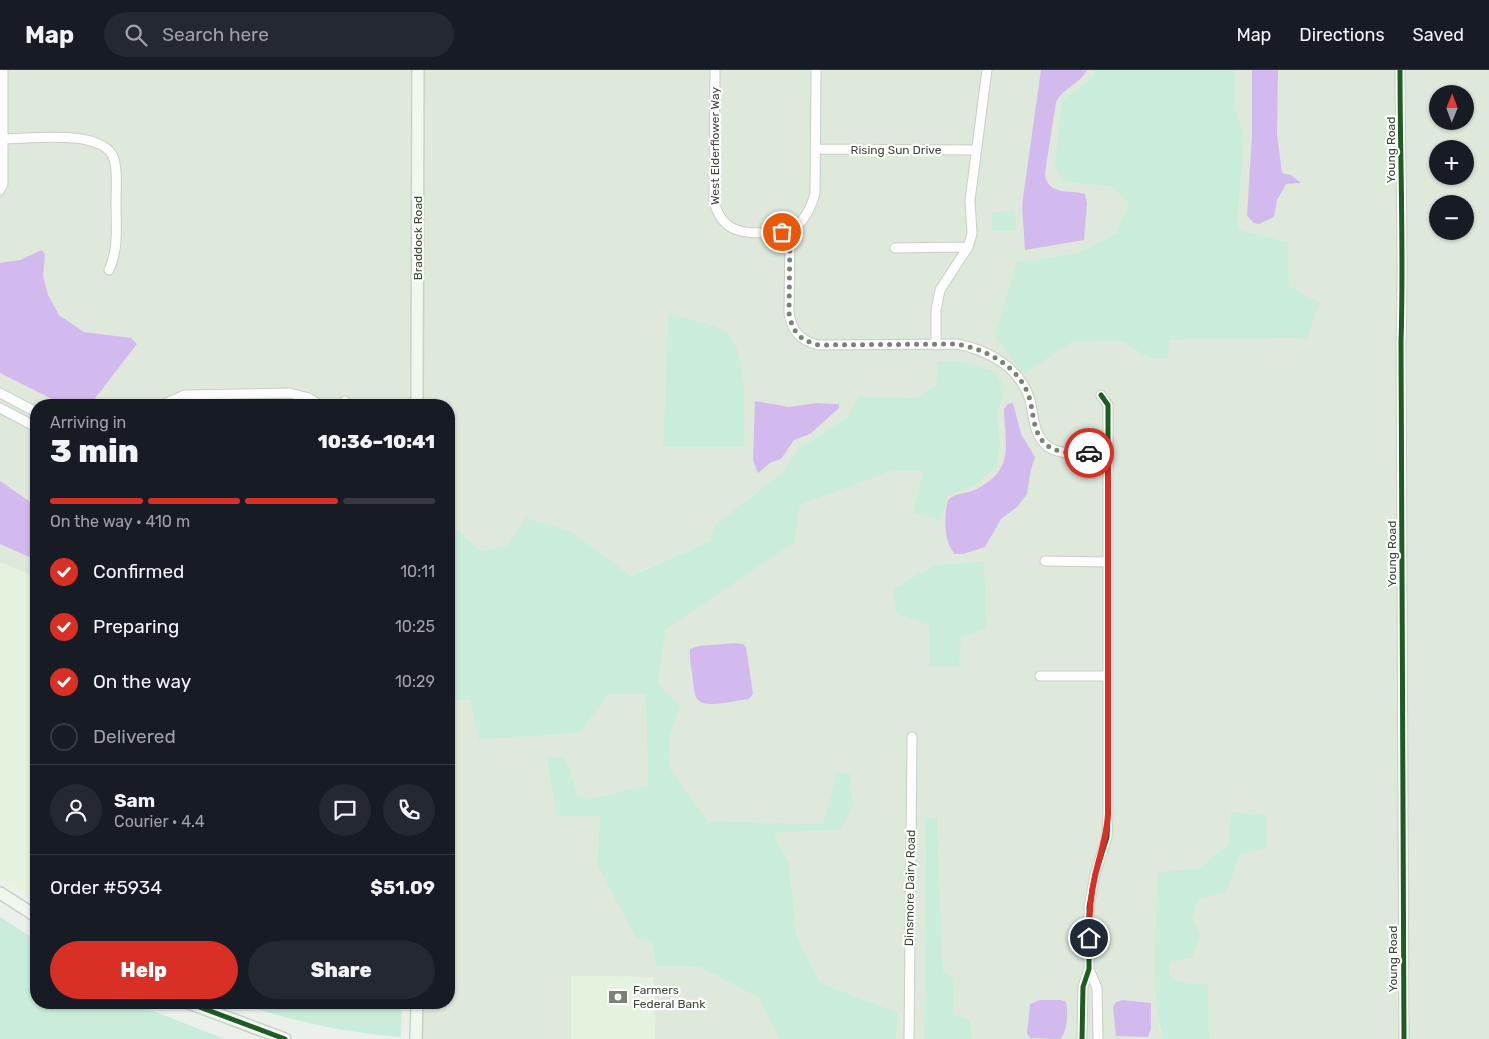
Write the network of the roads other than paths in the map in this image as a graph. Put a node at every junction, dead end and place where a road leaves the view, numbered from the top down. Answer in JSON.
{"nodes":[{"id":1,"x":3,"y":70,"type":"edge"},
{"id":2,"x":418,"y":70,"type":"edge"},
{"id":3,"x":715,"y":70,"type":"edge"},
{"id":4,"x":816,"y":70,"type":"edge"},
{"id":5,"x":987,"y":70,"type":"edge"},
{"id":6,"x":1400,"y":70,"type":"edge"},
{"id":7,"x":3,"y":139,"type":"junction"},
{"id":8,"x":815,"y":149,"type":"junction"},
{"id":9,"x":976,"y":150,"type":"junction"},
{"id":10,"x":0,"y":190,"type":"edge"},
{"id":11,"x":790,"y":232,"type":"junction"},
{"id":12,"x":968,"y":247,"type":"junction"},
{"id":13,"x":895,"y":248,"type":"dead end"},
{"id":14,"x":109,"y":270,"type":"dead end"},
{"id":15,"x":936,"y":345,"type":"junction"},
{"id":16,"x":0,"y":393,"type":"edge"},
{"id":17,"x":1101,"y":395,"type":"dead end"},
{"id":18,"x":176,"y":399,"type":"edge"},
{"id":19,"x":311,"y":399,"type":"edge"},
{"id":20,"x":417,"y":399,"type":"edge"},
{"id":21,"x":0,"y":408,"type":"edge"},
{"id":22,"x":30,"y":409,"type":"edge"},
{"id":23,"x":30,"y":424,"type":"edge"},
{"id":24,"x":1108,"y":453,"type":"junction"},
{"id":25,"x":1045,"y":561,"type":"dead end"},
{"id":26,"x":1108,"y":562,"type":"junction"},
{"id":27,"x":1040,"y":676,"type":"dead end"},
{"id":28,"x":1108,"y":676,"type":"junction"},
{"id":29,"x":912,"y":737,"type":"dead end"},
{"id":30,"x":0,"y":893,"type":"edge"},
{"id":31,"x":30,"y":912,"type":"edge"},
{"id":32,"x":1089,"y":969,"type":"junction"},
{"id":33,"x":205,"y":1009,"type":"edge"},
{"id":34,"x":417,"y":1009,"type":"edge"},
{"id":35,"x":285,"y":1039,"type":"edge"},
{"id":36,"x":416,"y":1039,"type":"edge"},
{"id":37,"x":908,"y":1039,"type":"edge"},
{"id":38,"x":1082,"y":1039,"type":"edge"},
{"id":39,"x":1098,"y":1039,"type":"edge"},
{"id":40,"x":1404,"y":1039,"type":"edge"}],
"edges":[{"from":1,"to":7,"type":"street"},
{"from":2,"to":20,"type":"street","name":"Braddock Road"},
{"from":3,"to":11,"type":"street","name":"West Elderflower Way"},
{"from":4,"to":8,"type":"street"},
{"from":5,"to":9,"type":"street"},
{"from":6,"to":40,"type":"street","name":"Young Road"},
{"from":7,"to":10,"type":"street"},
{"from":7,"to":14,"type":"street"},
{"from":8,"to":9,"type":"street","name":"Rising Sun Drive"},
{"from":8,"to":11,"type":"street"},
{"from":9,"to":12,"type":"street"},
{"from":11,"to":15,"type":"street"},
{"from":12,"to":13,"type":"street"},
{"from":12,"to":15,"type":"street"},
{"from":15,"to":24,"type":"street"},
{"from":16,"to":22,"type":"street"},
{"from":17,"to":24,"type":"street"},
{"from":18,"to":19,"type":"street"},
{"from":21,"to":23,"type":"street"},
{"from":24,"to":26,"type":"street"},
{"from":25,"to":26,"type":"street"},
{"from":26,"to":28,"type":"street"},
{"from":27,"to":28,"type":"street"},
{"from":28,"to":32,"type":"street"},
{"from":29,"to":37,"type":"street","name":"Dinsmore Dairy Road"},
{"from":30,"to":31,"type":"street"},
{"from":32,"to":38,"type":"street"},
{"from":32,"to":39,"type":"street"},
{"from":33,"to":35,"type":"street"},
{"from":34,"to":36,"type":"street"}]}
